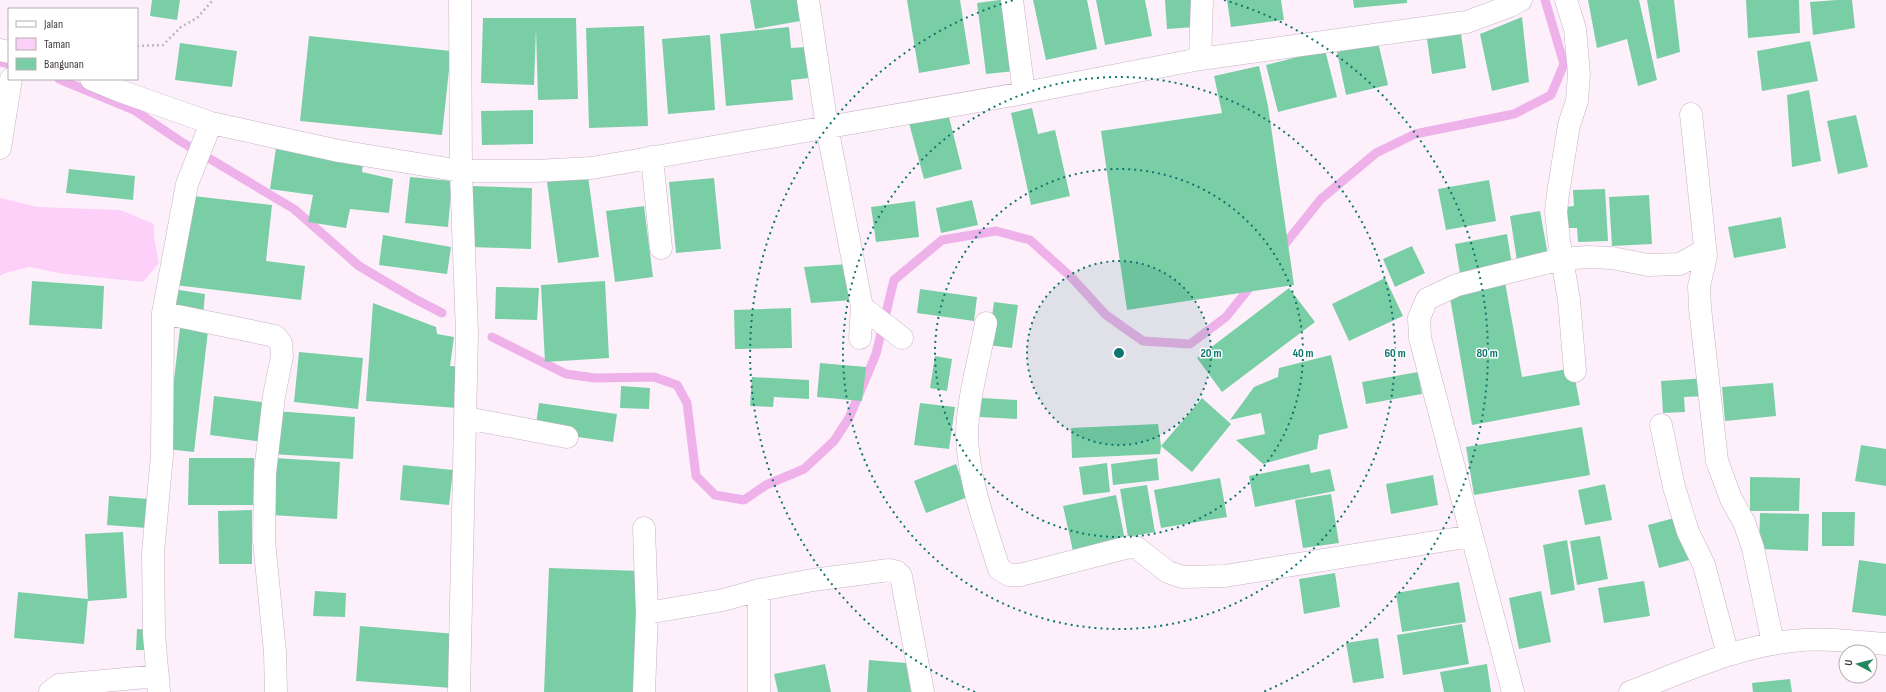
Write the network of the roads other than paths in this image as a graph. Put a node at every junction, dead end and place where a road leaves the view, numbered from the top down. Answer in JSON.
{"nodes":[{"id":1,"x":460,"y":0,"type":"edge"},
{"id":2,"x":808,"y":0,"type":"edge"},
{"id":3,"x":1012,"y":0,"type":"edge"},
{"id":4,"x":1202,"y":0,"type":"edge"},
{"id":5,"x":1566,"y":0,"type":"edge"},
{"id":6,"x":1516,"y":3,"type":"edge"},
{"id":7,"x":1200,"y":59,"type":"junction"},
{"id":8,"x":11,"y":80,"type":"edge"},
{"id":9,"x":93,"y":80,"type":"edge"},
{"id":10,"x":1024,"y":93,"type":"junction"},
{"id":11,"x":1691,"y":114,"type":"dead end"},
{"id":12,"x":827,"y":127,"type":"junction"},
{"id":13,"x":208,"y":130,"type":"junction"},
{"id":14,"x":0,"y":148,"type":"edge"},
{"id":15,"x":652,"y":157,"type":"junction"},
{"id":16,"x":461,"y":171,"type":"junction"},
{"id":17,"x":661,"y":248,"type":"dead end"},
{"id":18,"x":1705,"y":250,"type":"junction"},
{"id":19,"x":1562,"y":259,"type":"junction"},
{"id":20,"x":865,"y":310,"type":"junction"},
{"id":21,"x":163,"y":313,"type":"junction"},
{"id":22,"x":986,"y":323,"type":"dead end"},
{"id":23,"x":896,"y":334,"type":"dead end"},
{"id":24,"x":860,"y":338,"type":"dead end"},
{"id":25,"x":1575,"y":371,"type":"dead end"},
{"id":26,"x":466,"y":418,"type":"junction"},
{"id":27,"x":1661,"y":425,"type":"dead end"},
{"id":28,"x":567,"y":437,"type":"dead end"},
{"id":29,"x":644,"y":528,"type":"dead end"},
{"id":30,"x":1472,"y":536,"type":"junction"},
{"id":31,"x":759,"y":590,"type":"junction"},
{"id":32,"x":647,"y":613,"type":"junction"},
{"id":33,"x":1773,"y":643,"type":"junction"},
{"id":34,"x":1886,"y":644,"type":"edge"},
{"id":35,"x":1728,"y":655,"type":"junction"},
{"id":36,"x":159,"y":684,"type":"edge"},
{"id":37,"x":50,"y":692,"type":"edge"},
{"id":38,"x":276,"y":692,"type":"edge"},
{"id":39,"x":459,"y":692,"type":"edge"},
{"id":40,"x":644,"y":692,"type":"edge"},
{"id":41,"x":759,"y":692,"type":"edge"},
{"id":42,"x":923,"y":692,"type":"edge"},
{"id":43,"x":1513,"y":692,"type":"edge"},
{"id":44,"x":1630,"y":692,"type":"edge"}],
"edges":[{"from":1,"to":16,"type":"street"},
{"from":2,"to":12,"type":"street"},
{"from":3,"to":10,"type":"street"},
{"from":4,"to":7,"type":"street"},
{"from":5,"to":19,"type":"street"},
{"from":6,"to":7,"type":"street"},
{"from":7,"to":10,"type":"street"},
{"from":8,"to":14,"type":"street"},
{"from":9,"to":13,"type":"street"},
{"from":10,"to":12,"type":"street"},
{"from":11,"to":18,"type":"street"},
{"from":12,"to":15,"type":"street"},
{"from":12,"to":20,"type":"street"},
{"from":13,"to":16,"type":"street"},
{"from":13,"to":21,"type":"street"},
{"from":15,"to":16,"type":"street"},
{"from":15,"to":17,"type":"street"},
{"from":16,"to":26,"type":"street"},
{"from":18,"to":19,"type":"street"},
{"from":18,"to":33,"type":"street"},
{"from":19,"to":25,"type":"street"},
{"from":19,"to":30,"type":"street"},
{"from":20,"to":23,"type":"street"},
{"from":20,"to":24,"type":"street"},
{"from":21,"to":36,"type":"street"},
{"from":21,"to":38,"type":"street"},
{"from":22,"to":30,"type":"street"},
{"from":26,"to":28,"type":"street"},
{"from":26,"to":39,"type":"street"},
{"from":27,"to":35,"type":"street"},
{"from":29,"to":32,"type":"street"},
{"from":30,"to":43,"type":"street"},
{"from":31,"to":32,"type":"street"},
{"from":31,"to":41,"type":"street"},
{"from":31,"to":42,"type":"street"},
{"from":32,"to":40,"type":"street"},
{"from":33,"to":34,"type":"street"},
{"from":33,"to":35,"type":"street"},
{"from":35,"to":44,"type":"street"},
{"from":36,"to":37,"type":"street"}]}
